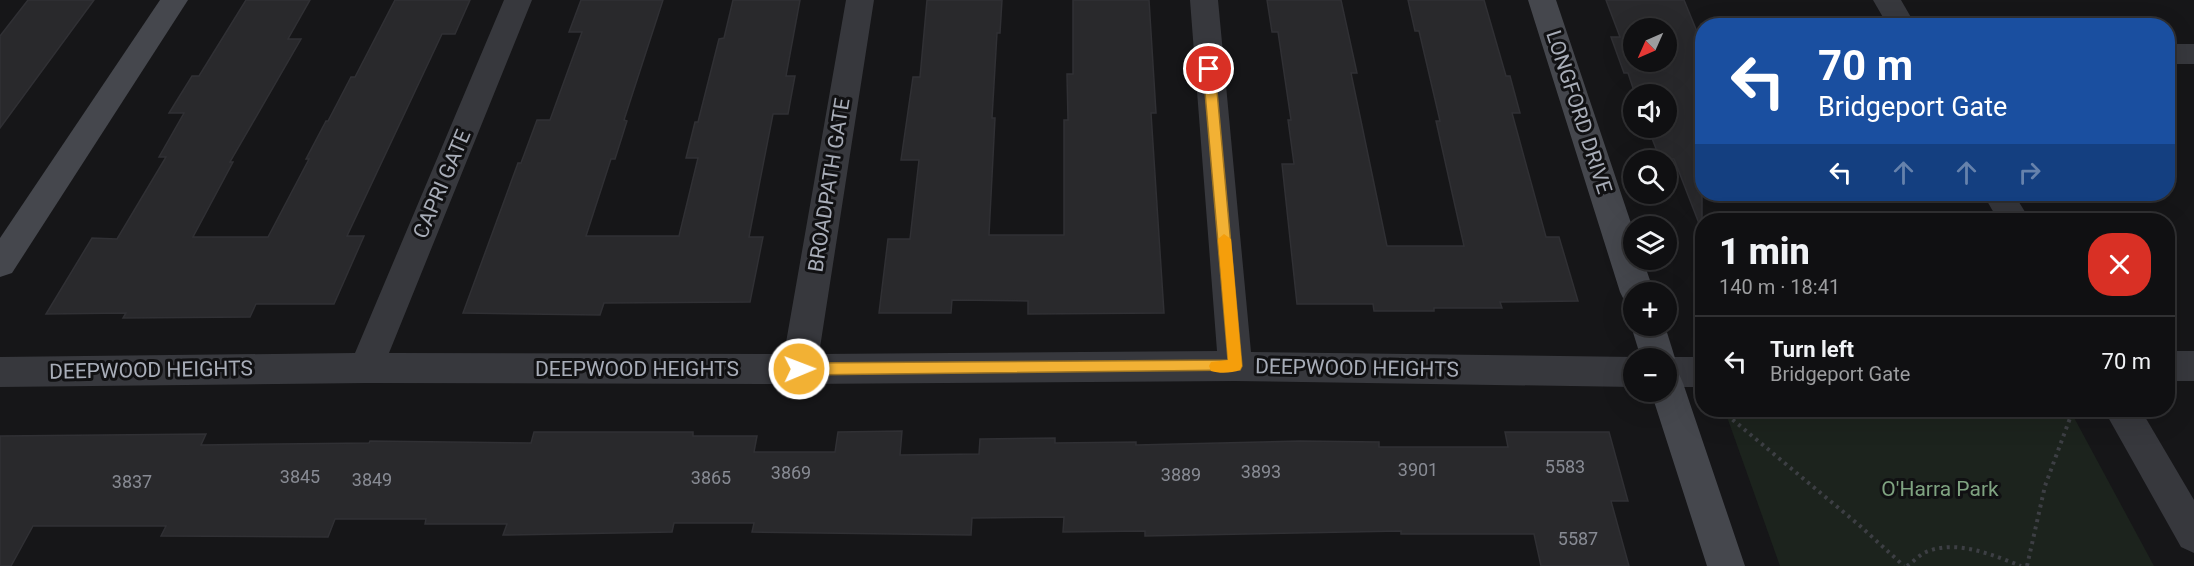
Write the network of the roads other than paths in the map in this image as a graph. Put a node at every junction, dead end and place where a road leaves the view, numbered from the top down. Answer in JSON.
{"nodes":[{"id":1,"x":174,"y":0,"type":"edge"},
{"id":2,"x":518,"y":0,"type":"edge"},
{"id":3,"x":860,"y":0,"type":"edge"},
{"id":4,"x":1204,"y":0,"type":"edge"},
{"id":5,"x":1542,"y":0,"type":"edge"},
{"id":6,"x":1887,"y":0,"type":"edge"},
{"id":7,"x":1897,"y":18,"type":"edge"},
{"id":8,"x":2175,"y":54,"type":"edge"},
{"id":9,"x":2194,"y":54,"type":"edge"},
{"id":10,"x":0,"y":264,"type":"edge"},
{"id":11,"x":1634,"y":282,"type":"edge"},
{"id":12,"x":1235,"y":366,"type":"junction"},
{"id":13,"x":2175,"y":366,"type":"edge"},
{"id":14,"x":2194,"y":366,"type":"edge"},
{"id":15,"x":366,"y":368,"type":"junction"},
{"id":16,"x":799,"y":369,"type":"junction"},
{"id":17,"x":0,"y":372,"type":"edge"},
{"id":18,"x":1623,"y":372,"type":"edge"},
{"id":19,"x":1677,"y":372,"type":"edge"},
{"id":20,"x":1695,"y":372,"type":"edge"},
{"id":21,"x":1672,"y":402,"type":"edge"},
{"id":22,"x":2126,"y":417,"type":"edge"},
{"id":23,"x":2194,"y":534,"type":"edge"},
{"id":24,"x":1726,"y":566,"type":"edge"}],
"edges":[{"from":1,"to":10,"type":"street"},
{"from":2,"to":15,"type":"street","name":"CAPRI GATE"},
{"from":3,"to":16,"type":"street","name":"BROADPATH GATE"},
{"from":4,"to":12,"type":"street"},
{"from":5,"to":11,"type":"street","name":"LONGFORD DRIVE"},
{"from":6,"to":7,"type":"street"},
{"from":8,"to":9,"type":"street"},
{"from":12,"to":16,"type":"street","name":"DEEPWOOD HEIGHTS"},
{"from":12,"to":18,"type":"street","name":"DEEPWOOD HEIGHTS"},
{"from":13,"to":14,"type":"street"},
{"from":15,"to":16,"type":"street","name":"DEEPWOOD HEIGHTS"},
{"from":15,"to":17,"type":"street","name":"DEEPWOOD HEIGHTS"},
{"from":19,"to":20,"type":"street"},
{"from":21,"to":24,"type":"street"},
{"from":22,"to":23,"type":"street"}]}
